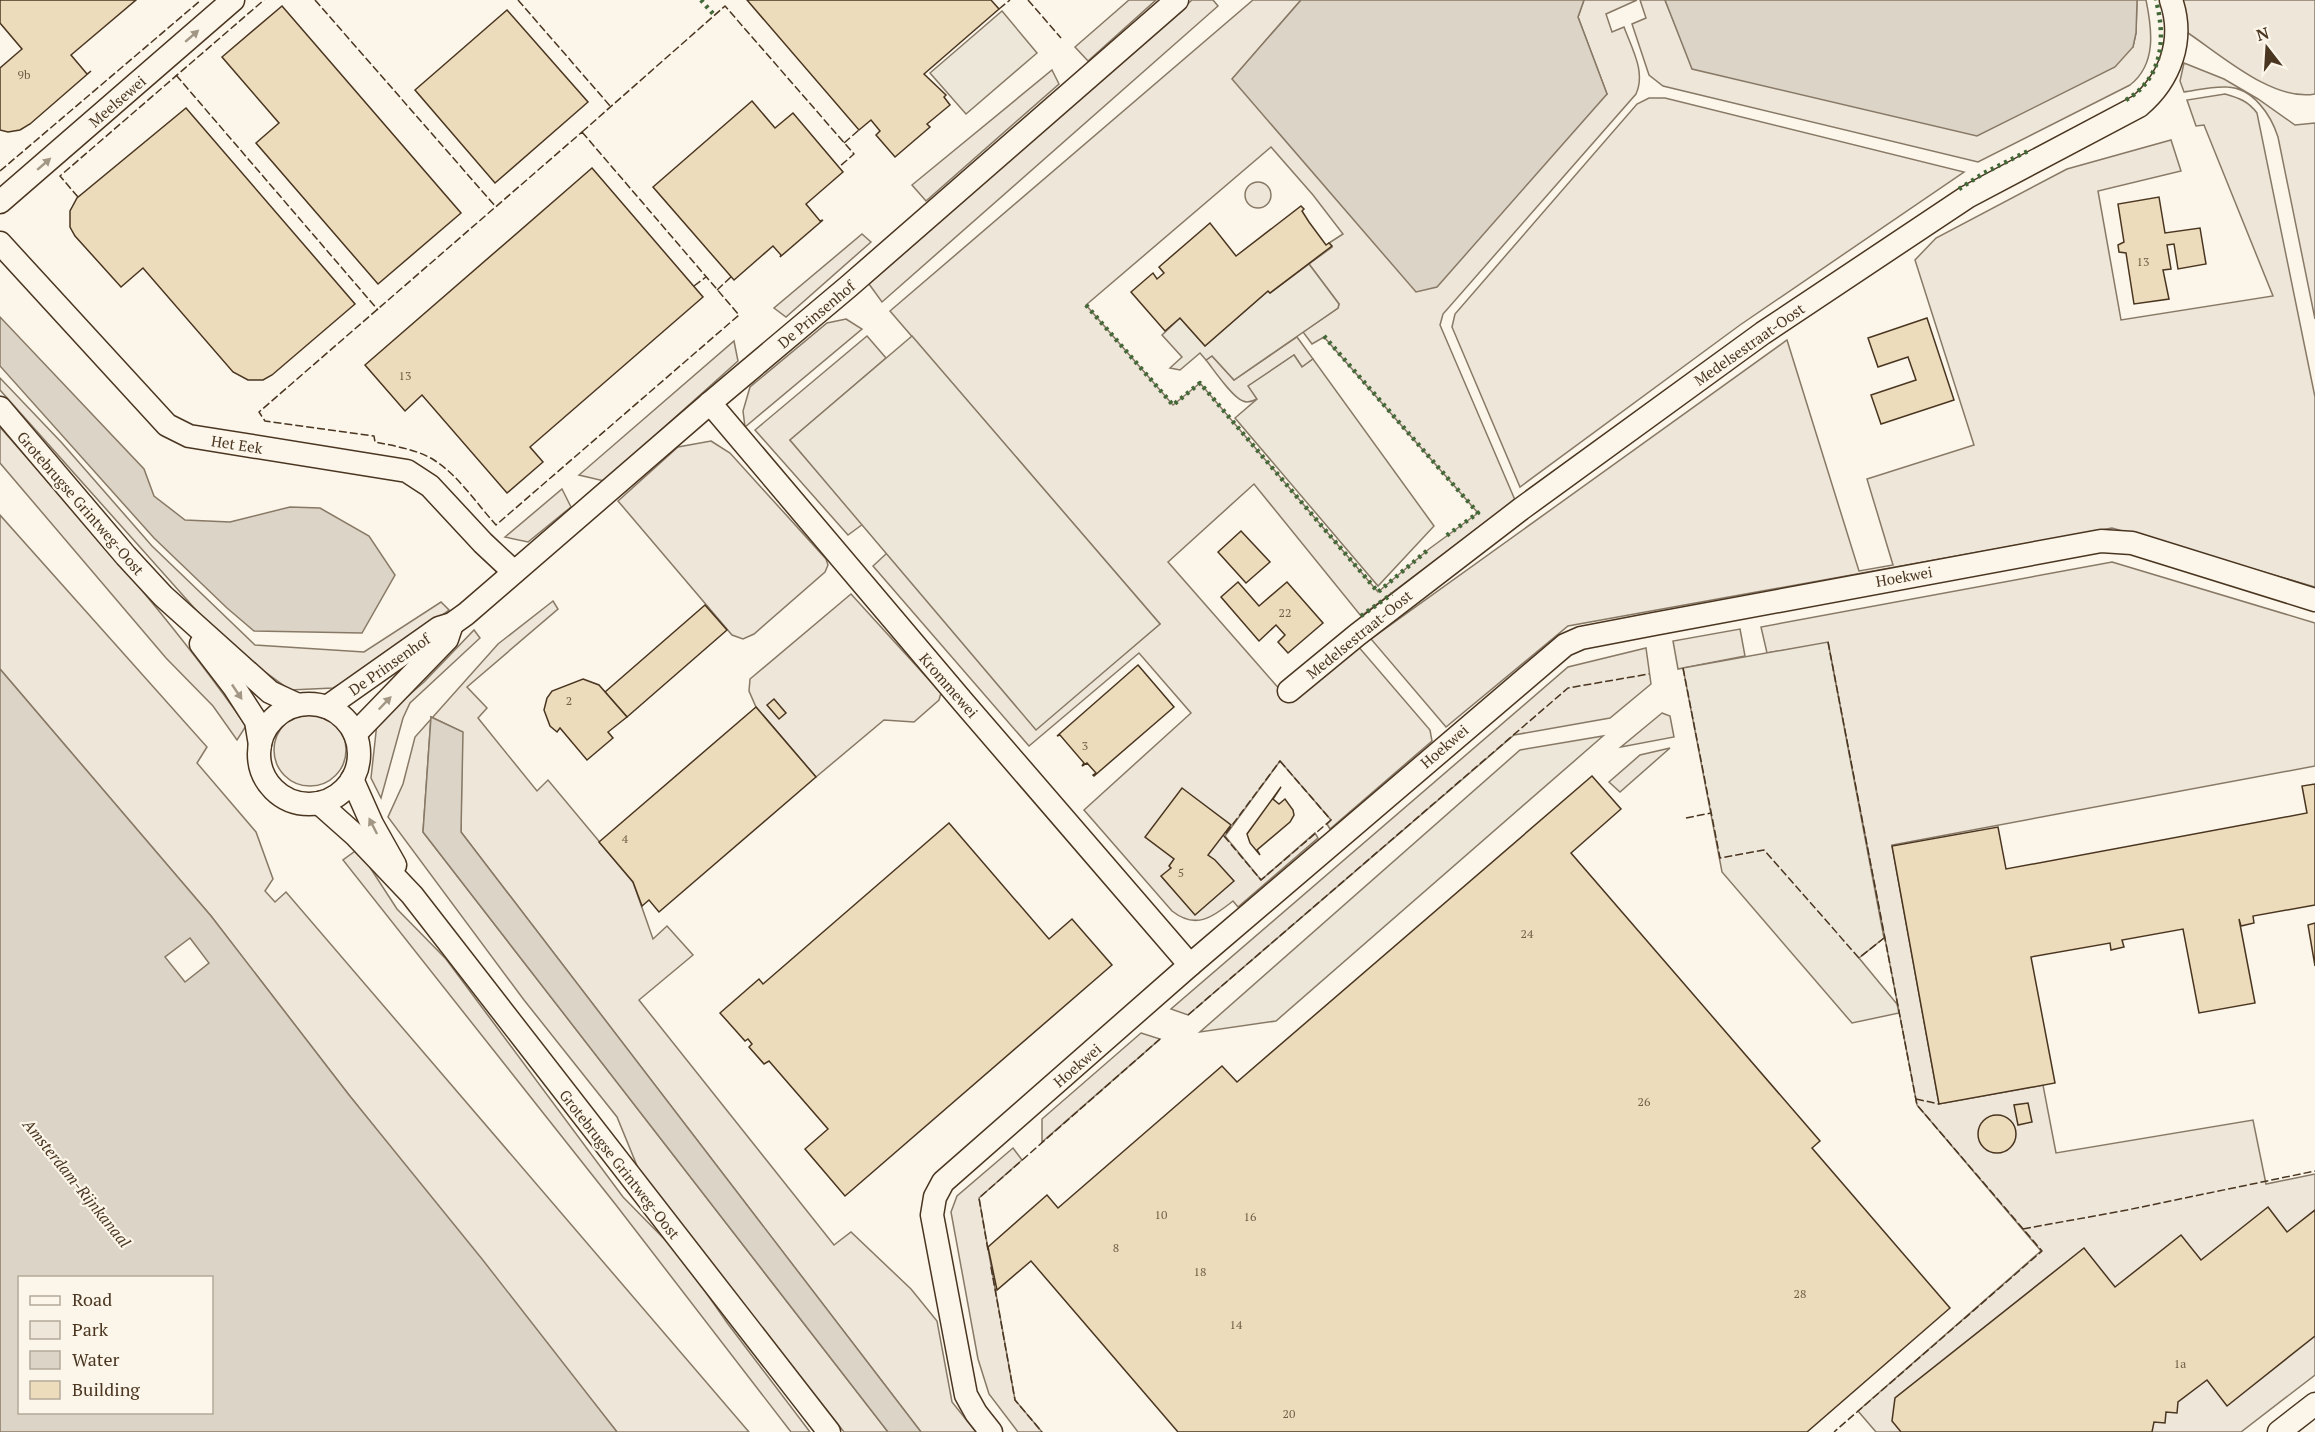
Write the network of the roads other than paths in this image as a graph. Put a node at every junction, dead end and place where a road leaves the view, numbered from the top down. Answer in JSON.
{"nodes":[{"id":1,"x":233,"y":0,"type":"edge"},
{"id":2,"x":1177,"y":0,"type":"edge"},
{"id":3,"x":2171,"y":0,"type":"edge"},
{"id":4,"x":0,"y":202,"type":"edge"},
{"id":5,"x":0,"y":243,"type":"edge"},
{"id":6,"x":710,"y":403,"type":"junction"},
{"id":7,"x":0,"y":408,"type":"edge"},
{"id":8,"x":514,"y":572,"type":"junction"},
{"id":9,"x":163,"y":596,"type":"junction"},
{"id":10,"x":2315,"y":600,"type":"edge"},
{"id":11,"x":452,"y":624,"type":"junction"},
{"id":12,"x":1289,"y":691,"type":"dead end"},
{"id":13,"x":298,"y":705,"type":"junction"},
{"id":14,"x":327,"y":707,"type":"junction"},
{"id":15,"x":355,"y":734,"type":"junction"},
{"id":16,"x":260,"y":745,"type":"junction"},
{"id":17,"x":352,"y":779,"type":"junction"},
{"id":18,"x":319,"y":803,"type":"junction"},
{"id":19,"x":412,"y":895,"type":"junction"},
{"id":20,"x":1190,"y":965,"type":"junction"},
{"id":21,"x":2315,"y":1404,"type":"edge"},
{"id":22,"x":829,"y":1432,"type":"edge"},
{"id":23,"x":991,"y":1432,"type":"edge"},
{"id":24,"x":2280,"y":1432,"type":"edge"}],
"edges":[{"from":4,"to":1,"type":"street","name":"Meelsewei","one_way":true},
{"from":2,"to":6,"type":"street","name":"De Prinsenhof"},
{"from":3,"to":12,"type":"street","name":"Medelsestraat-Oost"},
{"from":5,"to":8,"type":"street","name":"Het Eek"},
{"from":6,"to":8,"type":"street","name":"De Prinsenhof"},
{"from":6,"to":20,"type":"street","name":"Krommewei"},
{"from":7,"to":9,"type":"street","name":"Grotebrugse Grintweg-Oost"},
{"from":8,"to":11,"type":"street","name":"De Prinsenhof"},
{"from":9,"to":13,"type":"street","name":"Grotebrugse Grintweg-Oost"},
{"from":9,"to":16,"type":"street","name":"Grotebrugse Grintweg-Oost","one_way":true},
{"from":10,"to":20,"type":"street","name":"Hoekwei"},
{"from":11,"to":14,"type":"street","name":"De Prinsenhof"},
{"from":15,"to":11,"type":"street","name":"De Prinsenhof","one_way":true},
{"from":13,"to":14,"type":"street"},
{"from":13,"to":16,"type":"street"},
{"from":14,"to":15,"type":"street"},
{"from":15,"to":17,"type":"street"},
{"from":16,"to":18,"type":"street"},
{"from":17,"to":18,"type":"street"},
{"from":19,"to":17,"type":"street","name":"Grotebrugse Grintweg-Oost","one_way":true},
{"from":18,"to":19,"type":"street","name":"Grotebrugse Grintweg-Oost"},
{"from":19,"to":22,"type":"street","name":"Grotebrugse Grintweg-Oost"},
{"from":20,"to":23,"type":"street","name":"Hoekwei"},
{"from":21,"to":24,"type":"street"}]}
